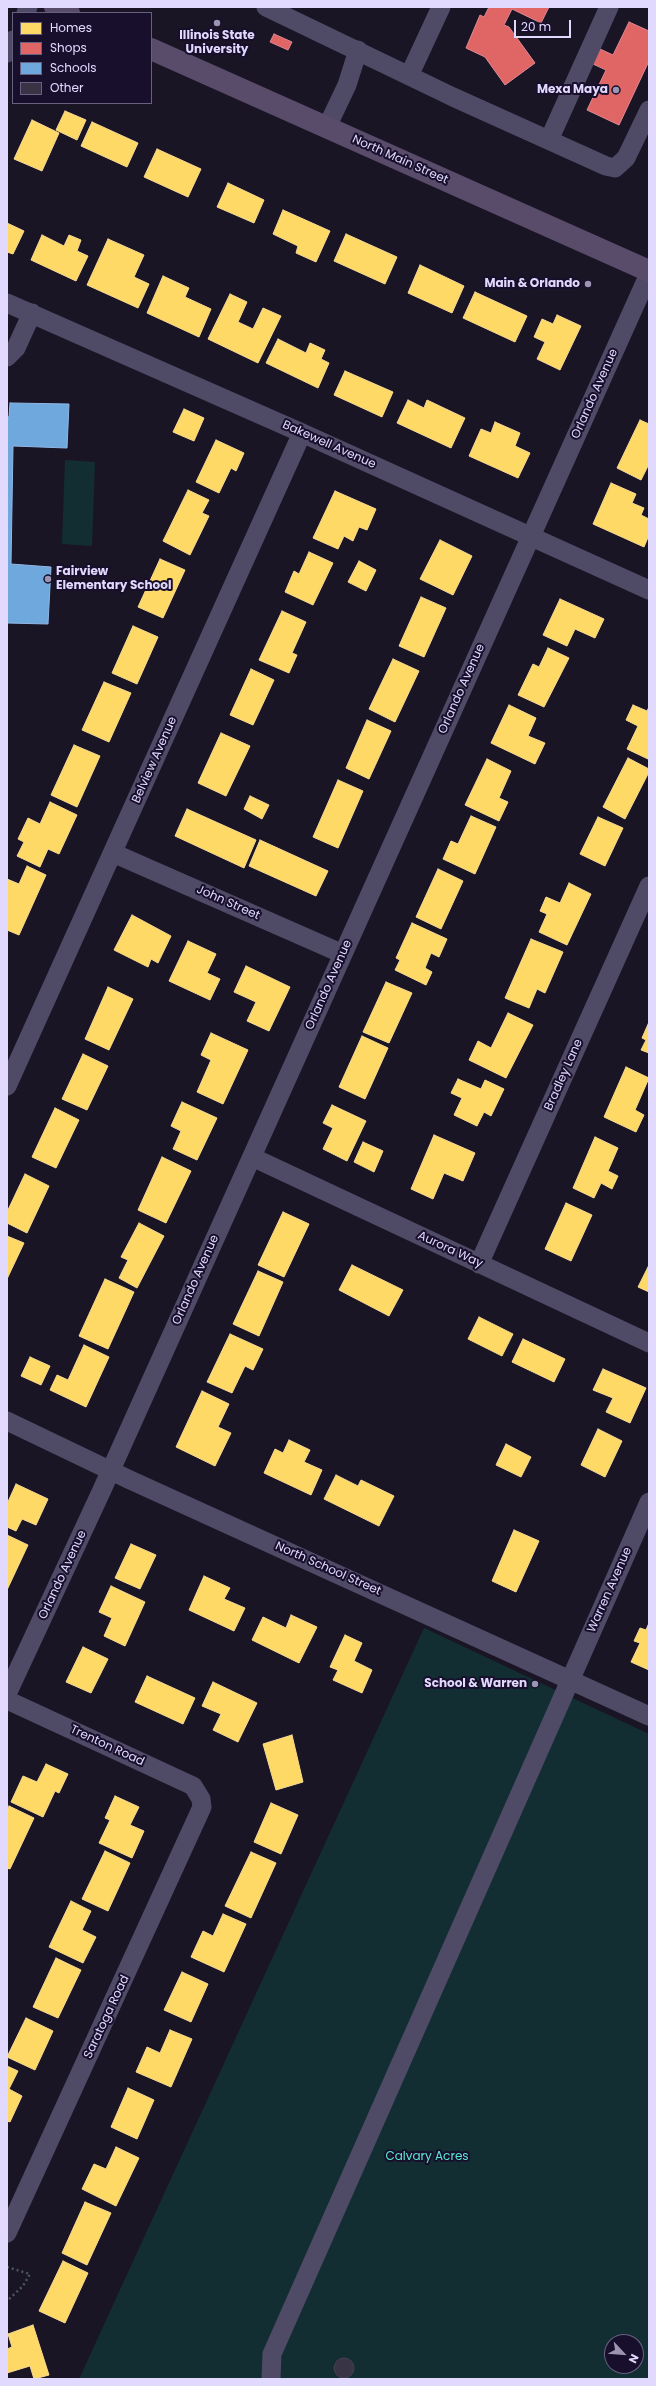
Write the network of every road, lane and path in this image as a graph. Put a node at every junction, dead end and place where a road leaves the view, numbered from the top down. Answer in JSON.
{"nodes":[{"id":1,"x":55,"y":7,"type":"edge"},
{"id":2,"x":266,"y":7,"type":"edge"},
{"id":3,"x":441,"y":7,"type":"edge"},
{"id":4,"x":609,"y":7,"type":"edge"},
{"id":5,"x":67,"y":12,"type":"edge"},
{"id":6,"x":12,"y":42,"type":"edge"},
{"id":7,"x":152,"y":49,"type":"edge"},
{"id":8,"x":358,"y":50,"type":"junction"},
{"id":9,"x":7,"y":52,"type":"edge"},
{"id":10,"x":409,"y":76,"type":"junction"},
{"id":11,"x":649,"y":110,"type":"edge"},
{"id":12,"x":327,"y":127,"type":"junction"},
{"id":13,"x":549,"y":140,"type":"junction"},
{"id":14,"x":649,"y":270,"type":"edge"},
{"id":15,"x":649,"y":274,"type":"edge"},
{"id":16,"x":7,"y":303,"type":"edge"},
{"id":17,"x":32,"y":313,"type":"junction"},
{"id":18,"x":11,"y":352,"type":"edge"},
{"id":19,"x":302,"y":433,"type":"junction"},
{"id":20,"x":531,"y":536,"type":"junction"},
{"id":21,"x":649,"y":590,"type":"edge"},
{"id":22,"x":113,"y":853,"type":"junction"},
{"id":23,"x":649,"y":886,"type":"edge"},
{"id":24,"x":343,"y":954,"type":"junction"},
{"id":25,"x":8,"y":1080,"type":"edge"},
{"id":26,"x":252,"y":1157,"type":"junction"},
{"id":27,"x":479,"y":1264,"type":"junction"},
{"id":28,"x":649,"y":1343,"type":"edge"},
{"id":29,"x":7,"y":1421,"type":"edge"},
{"id":30,"x":110,"y":1470,"type":"junction"},
{"id":31,"x":649,"y":1502,"type":"edge"},
{"id":32,"x":571,"y":1679,"type":"junction"},
{"id":33,"x":7,"y":1694,"type":"edge"},
{"id":34,"x":7,"y":1700,"type":"edge"},
{"id":35,"x":649,"y":1716,"type":"edge"},
{"id":36,"x":201,"y":1799,"type":"joint"},
{"id":37,"x":7,"y":2233,"type":"edge"},
{"id":38,"x":7,"y":2267,"type":"edge"},
{"id":39,"x":7,"y":2301,"type":"edge"},
{"id":40,"x":271,"y":2379,"type":"edge"}],
"edges":[{"from":1,"to":5,"type":"main road"},
{"from":2,"to":8,"type":"street"},
{"from":3,"to":10,"type":"street"},
{"from":4,"to":13,"type":"street"},
{"from":6,"to":9,"type":"street"},
{"from":7,"to":12,"type":"main road","name":"North Main Street"},
{"from":8,"to":10,"type":"street"},
{"from":8,"to":12,"type":"street"},
{"from":10,"to":13,"type":"street"},
{"from":11,"to":13,"type":"street"},
{"from":12,"to":14,"type":"main road","name":"North Main Street"},
{"from":15,"to":20,"type":"street","name":"Orlando Avenue"},
{"from":16,"to":17,"type":"street","name":"Bakewell Avenue"},
{"from":17,"to":18,"type":"street"},
{"from":17,"to":19,"type":"street","name":"Bakewell Avenue"},
{"from":19,"to":20,"type":"street","name":"Bakewell Avenue"},
{"from":19,"to":22,"type":"street","name":"Belview Avenue"},
{"from":20,"to":21,"type":"street","name":"Bakewell Avenue"},
{"from":20,"to":24,"type":"street","name":"Orlando Avenue"},
{"from":22,"to":24,"type":"street","name":"John Street"},
{"from":22,"to":25,"type":"street","name":"Belview Avenue"},
{"from":23,"to":27,"type":"street","name":"Bradley Lane"},
{"from":24,"to":26,"type":"street","name":"Orlando Avenue"},
{"from":26,"to":27,"type":"street","name":"Aurora Way"},
{"from":26,"to":30,"type":"street","name":"Orlando Avenue"},
{"from":27,"to":28,"type":"street","name":"Aurora Way"},
{"from":29,"to":30,"type":"street","name":"North School Street"},
{"from":30,"to":32,"type":"street","name":"North School Street"},
{"from":30,"to":33,"type":"street","name":"Orlando Avenue"},
{"from":31,"to":32,"type":"street","name":"Warren Avenue"},
{"from":32,"to":35,"type":"street","name":"North School Street"},
{"from":32,"to":40,"type":"street","name":"Warren Avenue"},
{"from":34,"to":36,"type":"street","name":"Trenton Road"},
{"from":36,"to":37,"type":"street","name":"Saratoga Road"},
{"from":38,"to":39,"type":"path"}]}
